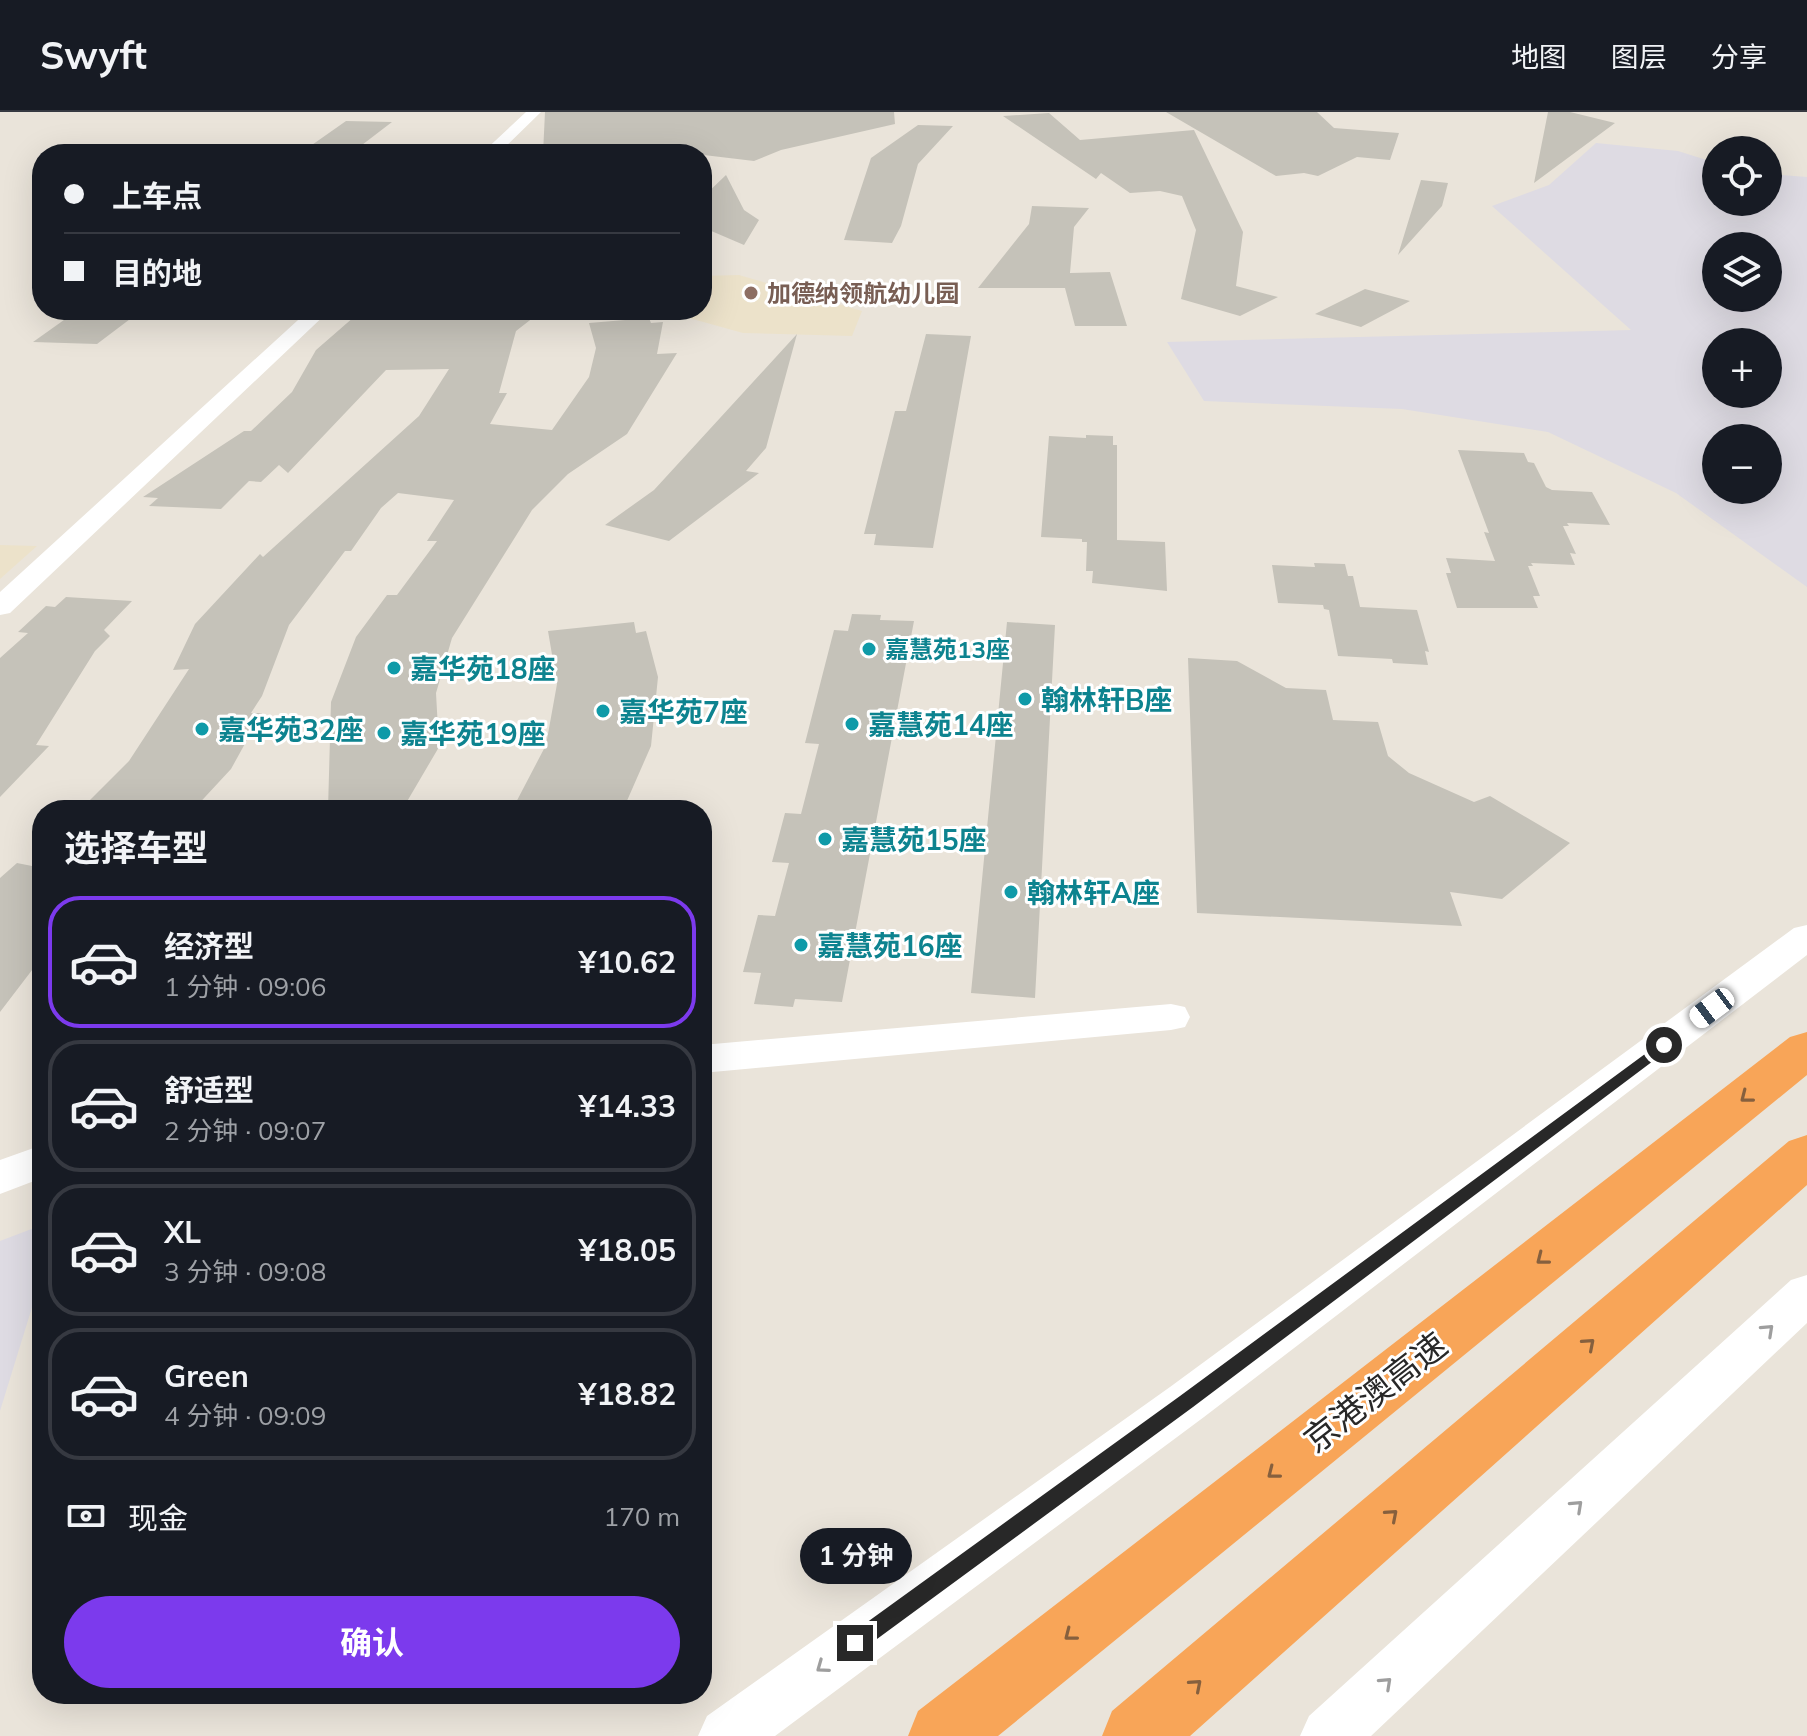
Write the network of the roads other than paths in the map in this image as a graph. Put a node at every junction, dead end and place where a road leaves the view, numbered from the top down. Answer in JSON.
{"nodes":[{"id":1,"x":534,"y":112,"type":"edge"},
{"id":2,"x":500,"y":144,"type":"edge"},
{"id":3,"x":309,"y":320,"type":"edge"},
{"id":4,"x":0,"y":607,"type":"edge"},
{"id":5,"x":1807,"y":937,"type":"edge"},
{"id":6,"x":1171,"y":1017,"type":"dead end"},
{"id":7,"x":1807,"y":1049,"type":"edge"},
{"id":8,"x":712,"y":1058,"type":"edge"},
{"id":9,"x":1807,"y":1155,"type":"edge"},
{"id":10,"x":32,"y":1165,"type":"edge"},
{"id":11,"x":0,"y":1177,"type":"edge"},
{"id":12,"x":1807,"y":1294,"type":"edge"},
{"id":13,"x":727,"y":1736,"type":"edge"},
{"id":14,"x":943,"y":1736,"type":"edge"},
{"id":15,"x":1137,"y":1736,"type":"edge"},
{"id":16,"x":1329,"y":1736,"type":"edge"}],
"edges":[{"from":1,"to":2,"type":"street"},
{"from":3,"to":4,"type":"street"},
{"from":5,"to":13,"type":"street","one_way":true},
{"from":6,"to":8,"type":"street"},
{"from":7,"to":14,"type":"highway","name":"京港澳高速","one_way":true},
{"from":15,"to":9,"type":"highway","one_way":true},
{"from":10,"to":11,"type":"street"},
{"from":16,"to":12,"type":"street","one_way":true}]}
